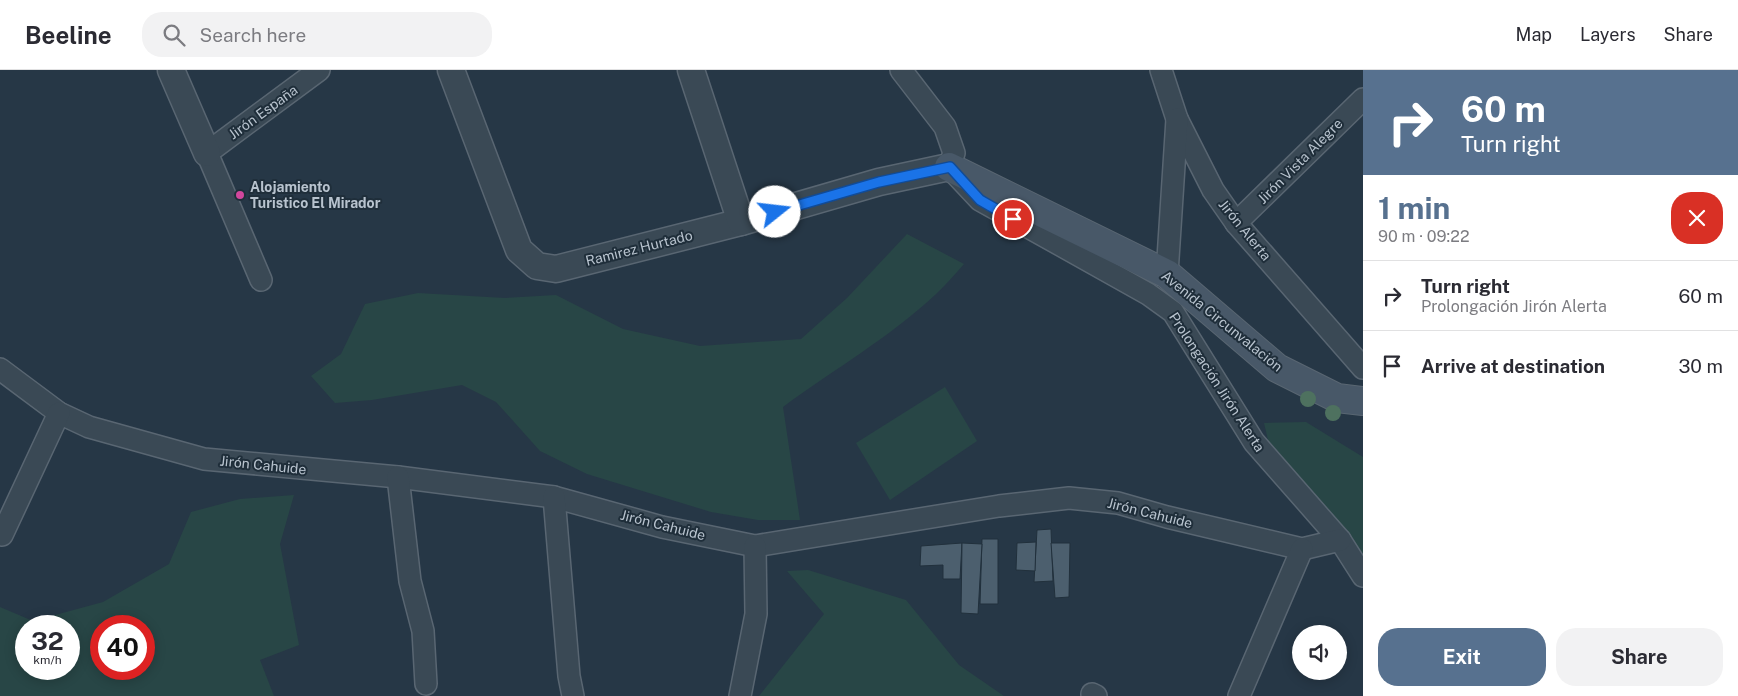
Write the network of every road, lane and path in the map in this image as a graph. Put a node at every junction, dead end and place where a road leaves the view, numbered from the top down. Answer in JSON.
{"nodes":[{"id":1,"x":171,"y":70,"type":"edge"},
{"id":2,"x":319,"y":70,"type":"edge"},
{"id":3,"x":451,"y":70,"type":"edge"},
{"id":4,"x":691,"y":70,"type":"edge"},
{"id":5,"x":901,"y":70,"type":"edge"},
{"id":6,"x":1161,"y":70,"type":"edge"},
{"id":7,"x":1363,"y":99,"type":"edge"},
{"id":8,"x":1177,"y":119,"type":"junction"},
{"id":9,"x":207,"y":154,"type":"junction"},
{"id":10,"x":950,"y":167,"type":"junction"},
{"id":11,"x":741,"y":222,"type":"junction"},
{"id":12,"x":1236,"y":223,"type":"junction"},
{"id":13,"x":1167,"y":274,"type":"junction"},
{"id":14,"x":262,"y":280,"type":"dead end"},
{"id":15,"x":1363,"y":368,"type":"edge"},
{"id":16,"x":0,"y":369,"type":"edge"},
{"id":17,"x":1363,"y":402,"type":"edge"},
{"id":18,"x":58,"y":413,"type":"junction"},
{"id":19,"x":398,"y":477,"type":"junction"},
{"id":20,"x":554,"y":497,"type":"junction"},
{"id":21,"x":2,"y":535,"type":"dead end"},
{"id":22,"x":1340,"y":540,"type":"junction"},
{"id":23,"x":756,"y":546,"type":"junction"},
{"id":24,"x":1302,"y":550,"type":"junction"},
{"id":25,"x":1363,"y":576,"type":"edge"},
{"id":26,"x":426,"y":684,"type":"dead end"},
{"id":27,"x":573,"y":696,"type":"edge"},
{"id":28,"x":740,"y":696,"type":"edge"},
{"id":29,"x":1239,"y":696,"type":"edge"}],
"edges":[{"from":1,"to":9,"type":"street"},
{"from":2,"to":9,"type":"street","name":"Jirón España"},
{"from":3,"to":11,"type":"street","name":"Ramirez Hurtado"},
{"from":4,"to":11,"type":"street"},
{"from":5,"to":10,"type":"street"},
{"from":6,"to":8,"type":"street","name":"Jirón Alerta"},
{"from":7,"to":12,"type":"street","name":"Jirón Vista Alegre"},
{"from":8,"to":12,"type":"street","name":"Jirón Alerta"},
{"from":8,"to":13,"type":"street"},
{"from":9,"to":14,"type":"street"},
{"from":10,"to":11,"type":"street","name":"Ramirez Hurtado"},
{"from":10,"to":13,"type":"main road","name":"Avenida Circunvalación"},
{"from":10,"to":22,"type":"street","name":"Prolongación Jirón Alerta"},
{"from":12,"to":15,"type":"street","name":"Jirón Alerta"},
{"from":13,"to":17,"type":"main road","name":"Avenida Circunvalación"},
{"from":16,"to":18,"type":"street","name":"Jirón Cahuide"},
{"from":18,"to":19,"type":"street","name":"Jirón Cahuide"},
{"from":18,"to":21,"type":"street"},
{"from":19,"to":20,"type":"street","name":"Jirón Cahuide"},
{"from":19,"to":26,"type":"street"},
{"from":20,"to":23,"type":"street","name":"Jirón Cahuide"},
{"from":20,"to":27,"type":"street"},
{"from":22,"to":24,"type":"street","name":"Jirón Cahuide"},
{"from":22,"to":25,"type":"street","name":"Prolongación Jirón Alerta"},
{"from":23,"to":24,"type":"street","name":"Jirón Cahuide"},
{"from":23,"to":28,"type":"street"},
{"from":24,"to":29,"type":"street"}]}
